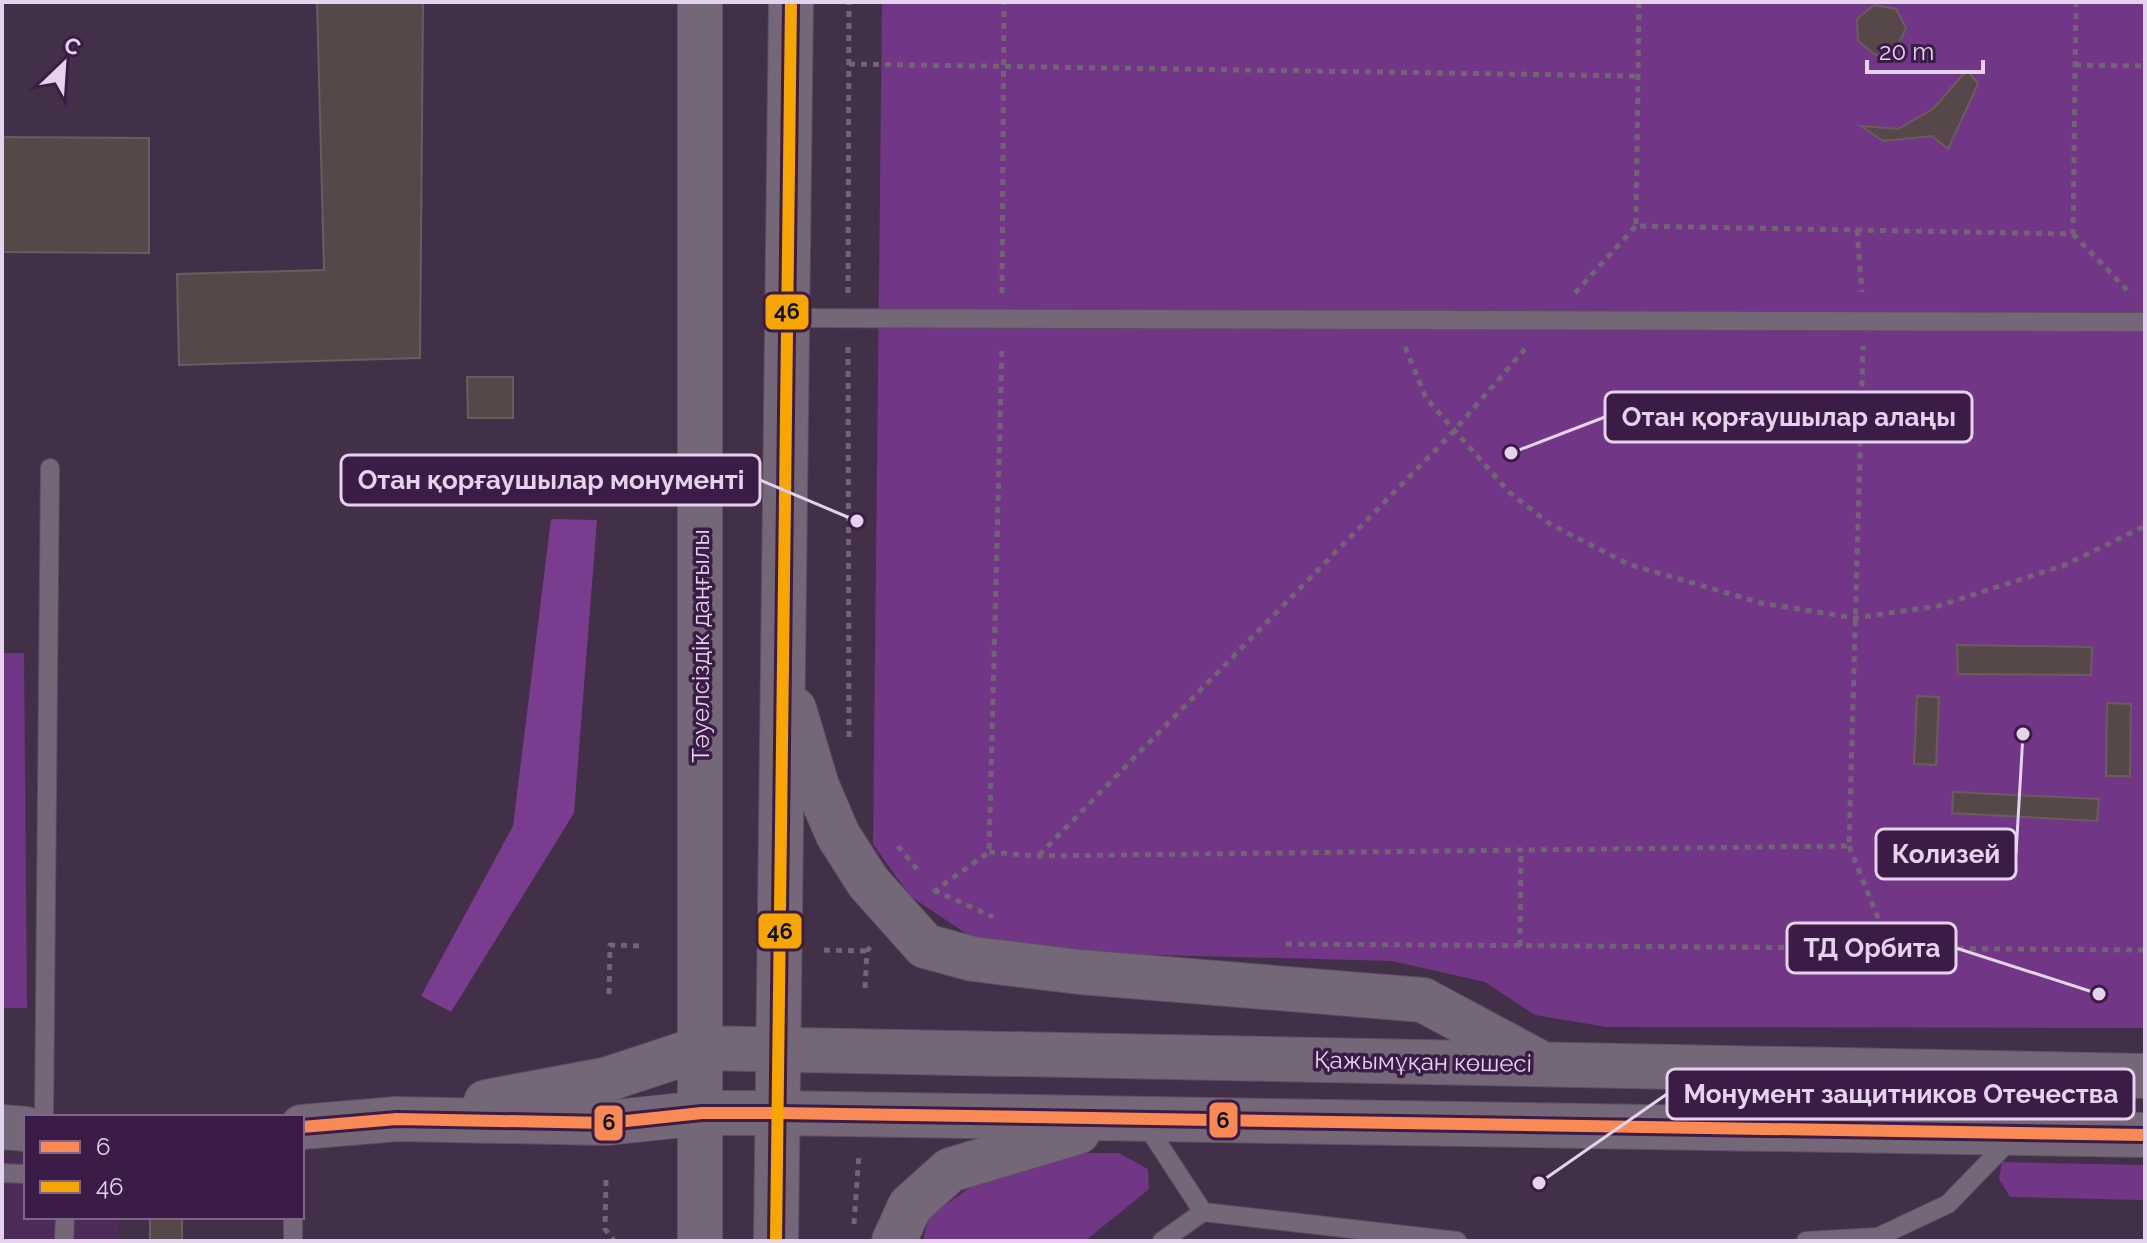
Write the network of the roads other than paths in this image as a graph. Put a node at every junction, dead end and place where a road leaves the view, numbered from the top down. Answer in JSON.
{"nodes":[{"id":1,"x":700,"y":2,"type":"edge"},
{"id":2,"x":791,"y":2,"type":"edge"},
{"id":3,"x":787,"y":318,"type":"junction"},
{"id":4,"x":2145,"y":322,"type":"edge"},
{"id":5,"x":50,"y":468,"type":"dead end"},
{"id":6,"x":782,"y":670,"type":"junction"},
{"id":7,"x":702,"y":1048,"type":"junction"},
{"id":8,"x":777,"y":1050,"type":"junction"},
{"id":9,"x":1544,"y":1064,"type":"junction"},
{"id":10,"x":2145,"y":1076,"type":"edge"},
{"id":11,"x":702,"y":1113,"type":"junction"},
{"id":12,"x":778,"y":1113,"type":"junction"},
{"id":13,"x":44,"y":1115,"type":"edge"},
{"id":14,"x":397,"y":1119,"type":"junction"},
{"id":15,"x":1132,"y":1119,"type":"junction"},
{"id":16,"x":2,"y":1127,"type":"edge"},
{"id":17,"x":304,"y":1127,"type":"edge"},
{"id":18,"x":24,"y":1129,"type":"edge"},
{"id":19,"x":2017,"y":1133,"type":"junction"},
{"id":20,"x":2145,"y":1135,"type":"edge"},
{"id":21,"x":2,"y":1173,"type":"edge"},
{"id":22,"x":24,"y":1174,"type":"edge"},
{"id":23,"x":1203,"y":1212,"type":"junction"},
{"id":24,"x":65,"y":1219,"type":"edge"},
{"id":25,"x":293,"y":1219,"type":"edge"},
{"id":26,"x":64,"y":1241,"type":"edge"},
{"id":27,"x":293,"y":1241,"type":"edge"},
{"id":28,"x":700,"y":1241,"type":"edge"},
{"id":29,"x":776,"y":1241,"type":"edge"},
{"id":30,"x":894,"y":1241,"type":"edge"},
{"id":31,"x":1162,"y":1241,"type":"edge"},
{"id":32,"x":1457,"y":1241,"type":"edge"},
{"id":33,"x":1806,"y":1241,"type":"edge"}],
"edges":[{"from":1,"to":7,"type":"main road","name":"Тәуелсіздік даңғылы"},
{"from":2,"to":3,"type":"main road"},
{"from":3,"to":4,"type":"lane"},
{"from":3,"to":6,"type":"main road"},
{"from":5,"to":13,"type":"lane"},
{"from":6,"to":8,"type":"main road"},
{"from":6,"to":9,"type":"main road"},
{"from":7,"to":8,"type":"main road","name":"Қажымұқан көшесі"},
{"from":7,"to":11,"type":"main road","name":"Тәуелсіздік даңғылы"},
{"from":7,"to":14,"type":"main road","name":"Қажымұқан көшесі"},
{"from":8,"to":9,"type":"main road","name":"Қажымұқан көшесі"},
{"from":8,"to":12,"type":"main road"},
{"from":9,"to":10,"type":"main road","name":"Қажымұқан көшесі"},
{"from":11,"to":12,"type":"main road"},
{"from":11,"to":14,"type":"main road"},
{"from":11,"to":28,"type":"main road","name":"Тәуелсіздік даңғылы"},
{"from":12,"to":15,"type":"main road"},
{"from":12,"to":29,"type":"main road"},
{"from":14,"to":17,"type":"main road"},
{"from":15,"to":19,"type":"main road"},
{"from":15,"to":23,"type":"lane"},
{"from":15,"to":30,"type":"main road"},
{"from":16,"to":18,"type":"main road"},
{"from":19,"to":20,"type":"main road"},
{"from":19,"to":33,"type":"lane"},
{"from":21,"to":22,"type":"lane"},
{"from":23,"to":31,"type":"lane"},
{"from":23,"to":32,"type":"lane"},
{"from":24,"to":26,"type":"lane"},
{"from":25,"to":27,"type":"lane"}]}
